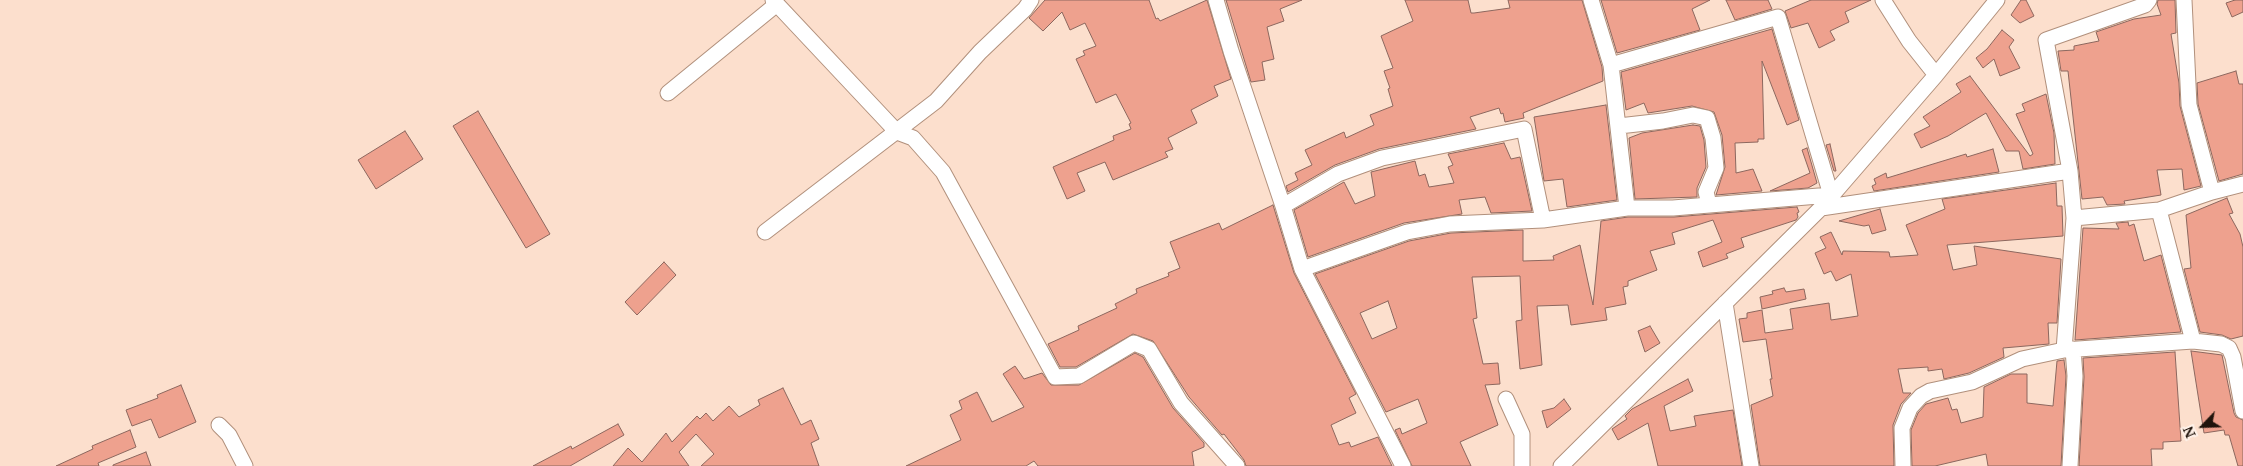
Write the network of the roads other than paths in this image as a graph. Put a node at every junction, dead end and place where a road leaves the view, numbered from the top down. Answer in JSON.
{"nodes":[{"id":1,"x":1031,"y":0,"type":"edge"},
{"id":2,"x":1216,"y":0,"type":"edge"},
{"id":3,"x":1591,"y":0,"type":"edge"},
{"id":4,"x":1883,"y":0,"type":"edge"},
{"id":5,"x":1997,"y":0,"type":"edge"},
{"id":6,"x":2149,"y":0,"type":"edge"},
{"id":7,"x":2184,"y":0,"type":"edge"},
{"id":8,"x":775,"y":2,"type":"edge"},
{"id":9,"x":1611,"y":65,"type":"junction"},
{"id":10,"x":1936,"y":75,"type":"junction"},
{"id":11,"x":668,"y":93,"type":"dead end"},
{"id":12,"x":1619,"y":126,"type":"junction"},
{"id":13,"x":897,"y":132,"type":"junction"},
{"id":14,"x":2070,"y":171,"type":"junction"},
{"id":15,"x":2243,"y":184,"type":"edge"},
{"id":16,"x":2212,"y":192,"type":"junction"},
{"id":17,"x":1831,"y":195,"type":"junction"},
{"id":18,"x":1709,"y":204,"type":"junction"},
{"id":19,"x":1283,"y":206,"type":"junction"},
{"id":20,"x":1627,"y":208,"type":"junction"},
{"id":21,"x":1821,"y":208,"type":"junction"},
{"id":22,"x":2159,"y":210,"type":"junction"},
{"id":23,"x":2074,"y":218,"type":"junction"},
{"id":24,"x":1543,"y":220,"type":"junction"},
{"id":25,"x":765,"y":232,"type":"dead end"},
{"id":26,"x":1302,"y":269,"type":"junction"},
{"id":27,"x":1725,"y":303,"type":"junction"},
{"id":28,"x":2193,"y":341,"type":"junction"},
{"id":29,"x":2068,"y":350,"type":"junction"},
{"id":30,"x":1506,"y":399,"type":"dead end"},
{"id":31,"x":2243,"y":411,"type":"edge"},
{"id":32,"x":219,"y":425,"type":"dead end"},
{"id":33,"x":245,"y":466,"type":"edge"},
{"id":34,"x":1237,"y":466,"type":"edge"},
{"id":35,"x":1403,"y":466,"type":"edge"},
{"id":36,"x":1522,"y":466,"type":"edge"},
{"id":37,"x":1561,"y":466,"type":"edge"},
{"id":38,"x":1751,"y":466,"type":"edge"},
{"id":39,"x":1903,"y":466,"type":"edge"},
{"id":40,"x":2070,"y":466,"type":"edge"}],
"edges":[{"from":1,"to":13,"type":"street"},
{"from":2,"to":19,"type":"street"},
{"from":3,"to":9,"type":"street"},
{"from":4,"to":10,"type":"street"},
{"from":5,"to":10,"type":"street"},
{"from":6,"to":14,"type":"street"},
{"from":7,"to":16,"type":"street"},
{"from":8,"to":11,"type":"street"},
{"from":8,"to":13,"type":"street"},
{"from":9,"to":12,"type":"street"},
{"from":9,"to":17,"type":"street"},
{"from":10,"to":17,"type":"street"},
{"from":12,"to":18,"type":"street"},
{"from":12,"to":20,"type":"street"},
{"from":13,"to":25,"type":"street"},
{"from":13,"to":34,"type":"street"},
{"from":14,"to":21,"type":"street"},
{"from":14,"to":23,"type":"street"},
{"from":15,"to":16,"type":"street"},
{"from":16,"to":22,"type":"street"},
{"from":17,"to":18,"type":"street"},
{"from":17,"to":21,"type":"street"},
{"from":18,"to":20,"type":"street"},
{"from":19,"to":24,"type":"street"},
{"from":19,"to":26,"type":"street"},
{"from":20,"to":24,"type":"street"},
{"from":21,"to":27,"type":"street"},
{"from":22,"to":23,"type":"street"},
{"from":22,"to":28,"type":"street"},
{"from":23,"to":29,"type":"street"},
{"from":24,"to":26,"type":"street"},
{"from":26,"to":35,"type":"street"},
{"from":27,"to":37,"type":"street"},
{"from":27,"to":38,"type":"street"},
{"from":28,"to":29,"type":"street"},
{"from":28,"to":31,"type":"street"},
{"from":29,"to":39,"type":"street"},
{"from":29,"to":40,"type":"street"},
{"from":30,"to":36,"type":"street"},
{"from":32,"to":33,"type":"street"}]}
